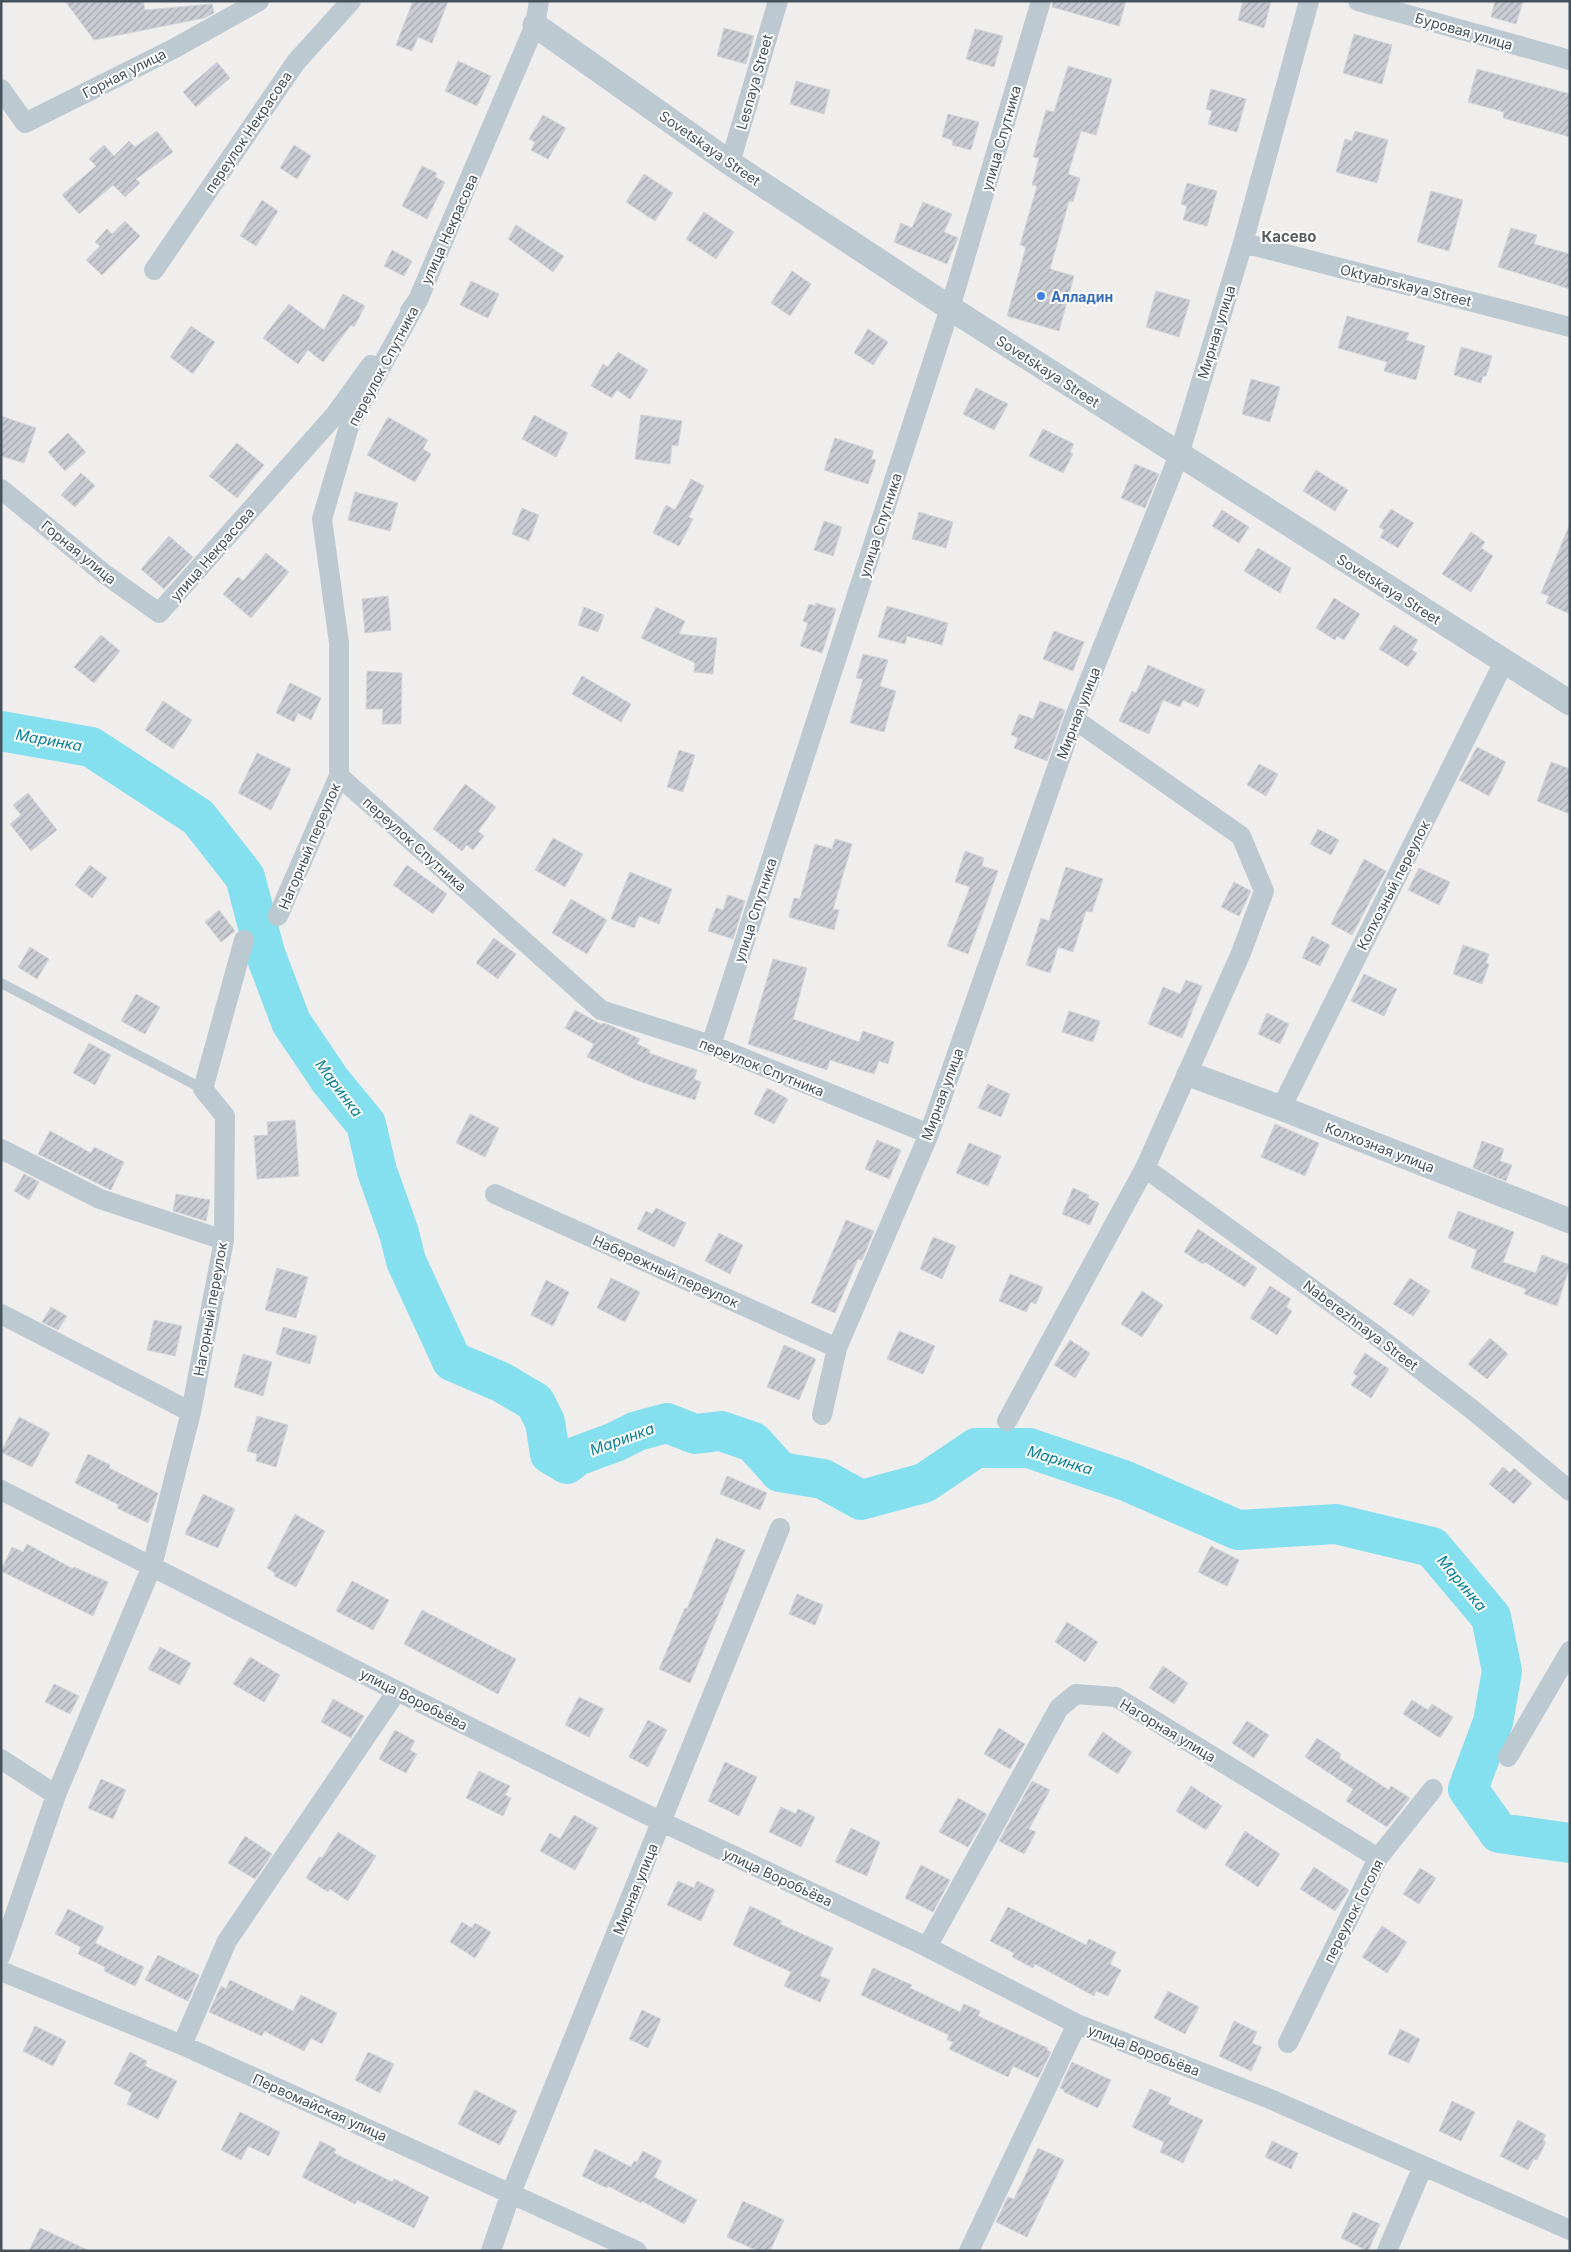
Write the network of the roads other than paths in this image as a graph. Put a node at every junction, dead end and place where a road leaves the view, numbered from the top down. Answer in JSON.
{"nodes":[{"id":1,"x":258,"y":1,"type":"edge"},
{"id":2,"x":350,"y":1,"type":"edge"},
{"id":3,"x":539,"y":1,"type":"edge"},
{"id":4,"x":778,"y":1,"type":"edge"},
{"id":5,"x":1041,"y":1,"type":"edge"},
{"id":6,"x":1309,"y":1,"type":"edge"},
{"id":7,"x":1358,"y":1,"type":"edge"},
{"id":8,"x":535,"y":25,"type":"junction"},
{"id":9,"x":1570,"y":60,"type":"edge"},
{"id":10,"x":1,"y":89,"type":"edge"},
{"id":11,"x":730,"y":163,"type":"junction"},
{"id":12,"x":1243,"y":243,"type":"junction"},
{"id":13,"x":154,"y":270,"type":"dead end"},
{"id":14,"x":418,"y":300,"type":"junction"},
{"id":15,"x":950,"y":308,"type":"junction"},
{"id":16,"x":1570,"y":327,"type":"edge"},
{"id":17,"x":1179,"y":455,"type":"junction"},
{"id":18,"x":1,"y":489,"type":"edge"},
{"id":19,"x":159,"y":614,"type":"joint"},
{"id":20,"x":1504,"y":662,"type":"junction"},
{"id":21,"x":1570,"y":703,"type":"edge"},
{"id":22,"x":1074,"y":719,"type":"junction"},
{"id":23,"x":339,"y":776,"type":"junction"},
{"id":24,"x":278,"y":916,"type":"dead end"},
{"id":25,"x":244,"y":940,"type":"dead end"},
{"id":26,"x":1,"y":983,"type":"edge"},
{"id":27,"x":711,"y":1045,"type":"junction"},
{"id":28,"x":1189,"y":1074,"type":"junction"},
{"id":29,"x":203,"y":1089,"type":"junction"},
{"id":30,"x":1281,"y":1108,"type":"junction"},
{"id":31,"x":929,"y":1134,"type":"junction"},
{"id":32,"x":1,"y":1149,"type":"edge"},
{"id":33,"x":1145,"y":1168,"type":"junction"},
{"id":34,"x":495,"y":1194,"type":"dead end"},
{"id":35,"x":1570,"y":1221,"type":"edge"},
{"id":36,"x":224,"y":1240,"type":"junction"},
{"id":37,"x":1,"y":1314,"type":"edge"},
{"id":38,"x":836,"y":1348,"type":"junction"},
{"id":39,"x":191,"y":1412,"type":"junction"},
{"id":40,"x":822,"y":1415,"type":"dead end"},
{"id":41,"x":1007,"y":1421,"type":"dead end"},
{"id":42,"x":1,"y":1490,"type":"edge"},
{"id":43,"x":1570,"y":1491,"type":"edge"},
{"id":44,"x":780,"y":1528,"type":"dead end"},
{"id":45,"x":152,"y":1566,"type":"junction"},
{"id":46,"x":1570,"y":1651,"type":"edge"},
{"id":47,"x":397,"y":1691,"type":"junction"},
{"id":48,"x":1508,"y":1757,"type":"dead end"},
{"id":49,"x":1,"y":1759,"type":"edge"},
{"id":50,"x":1434,"y":1789,"type":"dead end"},
{"id":51,"x":56,"y":1795,"type":"junction"},
{"id":52,"x":662,"y":1822,"type":"junction"},
{"id":53,"x":1378,"y":1858,"type":"junction"},
{"id":54,"x":927,"y":1947,"type":"junction"},
{"id":55,"x":1,"y":1956,"type":"edge"},
{"id":56,"x":1,"y":1971,"type":"edge"},
{"id":57,"x":1077,"y":2024,"type":"junction"},
{"id":58,"x":1288,"y":2043,"type":"dead end"},
{"id":59,"x":182,"y":2045,"type":"junction"},
{"id":60,"x":1423,"y":2166,"type":"junction"},
{"id":61,"x":511,"y":2193,"type":"junction"},
{"id":62,"x":1570,"y":2230,"type":"edge"},
{"id":63,"x":490,"y":2251,"type":"edge"},
{"id":64,"x":636,"y":2251,"type":"edge"},
{"id":65,"x":969,"y":2251,"type":"edge"},
{"id":66,"x":1387,"y":2251,"type":"edge"}],
"edges":[{"from":1,"to":10,"type":"street","name":"Горная улица"},
{"from":2,"to":13,"type":"street","name":"переулок Некрасова"},
{"from":3,"to":8,"type":"street","name":"улица Некрасова"},
{"from":4,"to":11,"type":"street","name":"Lesnaya Street"},
{"from":5,"to":15,"type":"street","name":"улица Спутника"},
{"from":6,"to":12,"type":"street","name":"Мирная улица"},
{"from":7,"to":9,"type":"street","name":"Буровая улица"},
{"from":8,"to":11,"type":"street","name":"Sovetskaya Street"},
{"from":8,"to":14,"type":"street","name":"улица Некрасова"},
{"from":11,"to":15,"type":"street","name":"Sovetskaya Street"},
{"from":12,"to":16,"type":"street","name":"Oktyabrskaya Street"},
{"from":12,"to":17,"type":"street","name":"Мирная улица"},
{"from":14,"to":19,"type":"street","name":"улица Некрасова"},
{"from":14,"to":23,"type":"street","name":"переулок Спутника"},
{"from":15,"to":17,"type":"street","name":"Sovetskaya Street"},
{"from":15,"to":27,"type":"street","name":"улица Спутника"},
{"from":17,"to":20,"type":"street","name":"Sovetskaya Street"},
{"from":17,"to":22,"type":"street","name":"Мирная улица"},
{"from":18,"to":19,"type":"street","name":"Горная улица"},
{"from":20,"to":21,"type":"street","name":"Sovetskaya Street"},
{"from":20,"to":30,"type":"street","name":"Колхозный переулок"},
{"from":22,"to":28,"type":"street"},
{"from":22,"to":31,"type":"street","name":"Мирная улица"},
{"from":23,"to":24,"type":"street","name":"Нагорный переулок"},
{"from":23,"to":27,"type":"street","name":"переулок Спутника"},
{"from":25,"to":29,"type":"street"},
{"from":26,"to":29,"type":"lane"},
{"from":27,"to":31,"type":"street","name":"переулок Спутника"},
{"from":28,"to":30,"type":"street","name":"Колхозная улица"},
{"from":28,"to":33,"type":"street"},
{"from":29,"to":36,"type":"street","name":"Нагорный переулок"},
{"from":30,"to":35,"type":"street","name":"Колхозная улица"},
{"from":31,"to":38,"type":"street","name":"Мирная улица"},
{"from":32,"to":36,"type":"street"},
{"from":33,"to":41,"type":"street"},
{"from":33,"to":43,"type":"street","name":"Naberezhnaya Street"},
{"from":34,"to":38,"type":"street","name":"Набережный переулок"},
{"from":36,"to":39,"type":"street","name":"Нагорный переулок"},
{"from":37,"to":39,"type":"street"},
{"from":38,"to":40,"type":"street","name":"Мирная улица"},
{"from":39,"to":45,"type":"street","name":"Нагорный переулок"},
{"from":42,"to":45,"type":"street","name":"улица Воробьёва"},
{"from":44,"to":52,"type":"street","name":"Мирная улица"},
{"from":45,"to":47,"type":"street","name":"улица Воробьёва"},
{"from":45,"to":51,"type":"street","name":"Нагорный переулок"},
{"from":46,"to":48,"type":"street"},
{"from":47,"to":52,"type":"street","name":"улица Воробьёва"},
{"from":47,"to":59,"type":"street"},
{"from":49,"to":51,"type":"street"},
{"from":50,"to":53,"type":"street","name":"переулок Гоголя"},
{"from":51,"to":55,"type":"street","name":"Нагорный переулок"},
{"from":52,"to":54,"type":"street","name":"улица Воробьёва"},
{"from":52,"to":61,"type":"street","name":"Мирная улица"},
{"from":53,"to":54,"type":"street","name":"Нагорная улица"},
{"from":53,"to":58,"type":"street","name":"переулок Гоголя"},
{"from":54,"to":57,"type":"street","name":"улица Воробьёва"},
{"from":56,"to":59,"type":"street","name":"Первомайская улица"},
{"from":57,"to":60,"type":"street","name":"улица Воробьёва"},
{"from":57,"to":65,"type":"street"},
{"from":59,"to":61,"type":"street","name":"Первомайская улица"},
{"from":60,"to":62,"type":"street","name":"улица Воробьёва"},
{"from":60,"to":66,"type":"street"},
{"from":61,"to":63,"type":"street","name":"Мирная улица"},
{"from":61,"to":64,"type":"street","name":"Первомайская улица"}]}
